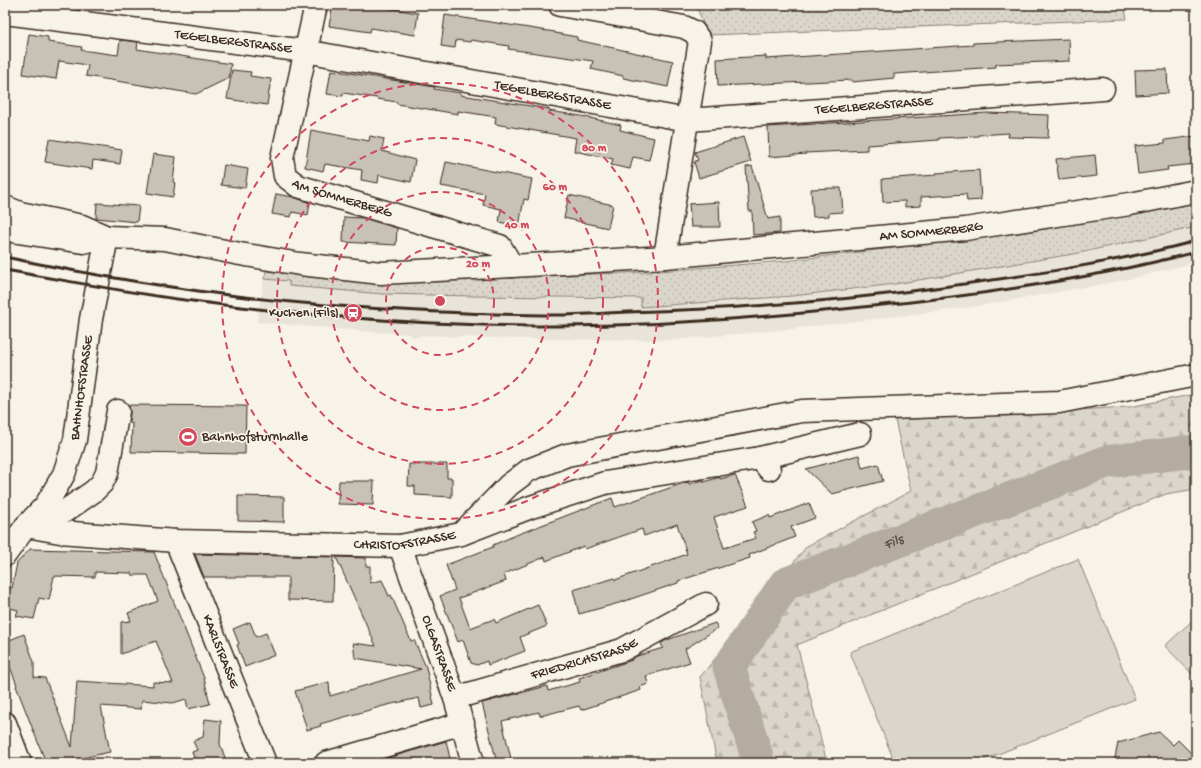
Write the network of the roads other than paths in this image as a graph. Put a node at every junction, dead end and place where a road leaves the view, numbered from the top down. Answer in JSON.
{"nodes":[{"id":1,"x":316,"y":5,"type":"edge"},
{"id":2,"x":560,"y":5,"type":"edge"},
{"id":3,"x":5,"y":13,"type":"edge"},
{"id":4,"x":305,"y":51,"type":"junction"},
{"id":5,"x":1103,"y":89,"type":"dead end"},
{"id":6,"x":688,"y":120,"type":"junction"},
{"id":7,"x":1196,"y":191,"type":"edge"},
{"id":8,"x":5,"y":207,"type":"edge"},
{"id":9,"x":5,"y":230,"type":"edge"},
{"id":10,"x":107,"y":236,"type":"junction"},
{"id":11,"x":665,"y":257,"type":"junction"},
{"id":12,"x":512,"y":266,"type":"junction"},
{"id":13,"x":1196,"y":375,"type":"edge"},
{"id":14,"x":118,"y":411,"type":"dead end"},
{"id":15,"x":860,"y":434,"type":"dead end"},
{"id":16,"x":26,"y":526,"type":"junction"},
{"id":17,"x":5,"y":530,"type":"edge"},
{"id":18,"x":461,"y":534,"type":"junction"},
{"id":19,"x":176,"y":540,"type":"junction"},
{"id":20,"x":400,"y":546,"type":"junction"},
{"id":21,"x":5,"y":556,"type":"edge"},
{"id":22,"x":706,"y":604,"type":"dead end"},
{"id":23,"x":455,"y":698,"type":"junction"},
{"id":24,"x":463,"y":723,"type":"junction"},
{"id":25,"x":5,"y":724,"type":"edge"},
{"id":26,"x":20,"y":763,"type":"edge"},
{"id":27,"x":265,"y":763,"type":"edge"},
{"id":28,"x":326,"y":763,"type":"edge"},
{"id":29,"x":473,"y":763,"type":"edge"}],
"edges":[{"from":1,"to":4,"type":"street","name":"AM SOMMERBERG"},
{"from":2,"to":6,"type":"street"},
{"from":3,"to":4,"type":"street","name":"TEGELBERGSTRASSE"},
{"from":4,"to":6,"type":"street","name":"TEGELBERGSTRASSE"},
{"from":4,"to":12,"type":"street","name":"AM SOMMERBERG"},
{"from":5,"to":6,"type":"street","name":"TEGELBERGSTRASSE"},
{"from":6,"to":11,"type":"street"},
{"from":7,"to":11,"type":"street","name":"AM SOMMERBERG"},
{"from":8,"to":10,"type":"street","name":"AM SOMMERBERG"},
{"from":9,"to":10,"type":"street","name":"AM SOMMERBERG"},
{"from":10,"to":12,"type":"street","name":"AM SOMMERBERG"},
{"from":10,"to":16,"type":"street","name":"BAHNHOFSTRASSE"},
{"from":11,"to":12,"type":"street","name":"AM SOMMERBERG"},
{"from":13,"to":18,"type":"street"},
{"from":14,"to":16,"type":"street"},
{"from":15,"to":18,"type":"street","name":"CHRISTOFSTRASSE"},
{"from":16,"to":17,"type":"street"},
{"from":16,"to":19,"type":"street","name":"CHRISTOFSTRASSE"},
{"from":16,"to":21,"type":"street","name":"BAHNHOFSTRASSE"},
{"from":18,"to":20,"type":"street","name":"CHRISTOFSTRASSE"},
{"from":19,"to":20,"type":"street","name":"CHRISTOFSTRASSE"},
{"from":19,"to":27,"type":"street","name":"KARLSTRASSE"},
{"from":20,"to":23,"type":"street","name":"OLGASTRASSE"},
{"from":22,"to":23,"type":"street","name":"FRIEDRICHSTRASSE"},
{"from":23,"to":24,"type":"street","name":"OLGASTRASSE"},
{"from":24,"to":28,"type":"street"},
{"from":24,"to":29,"type":"street","name":"OLGASTRASSE"},
{"from":25,"to":26,"type":"street"}]}
